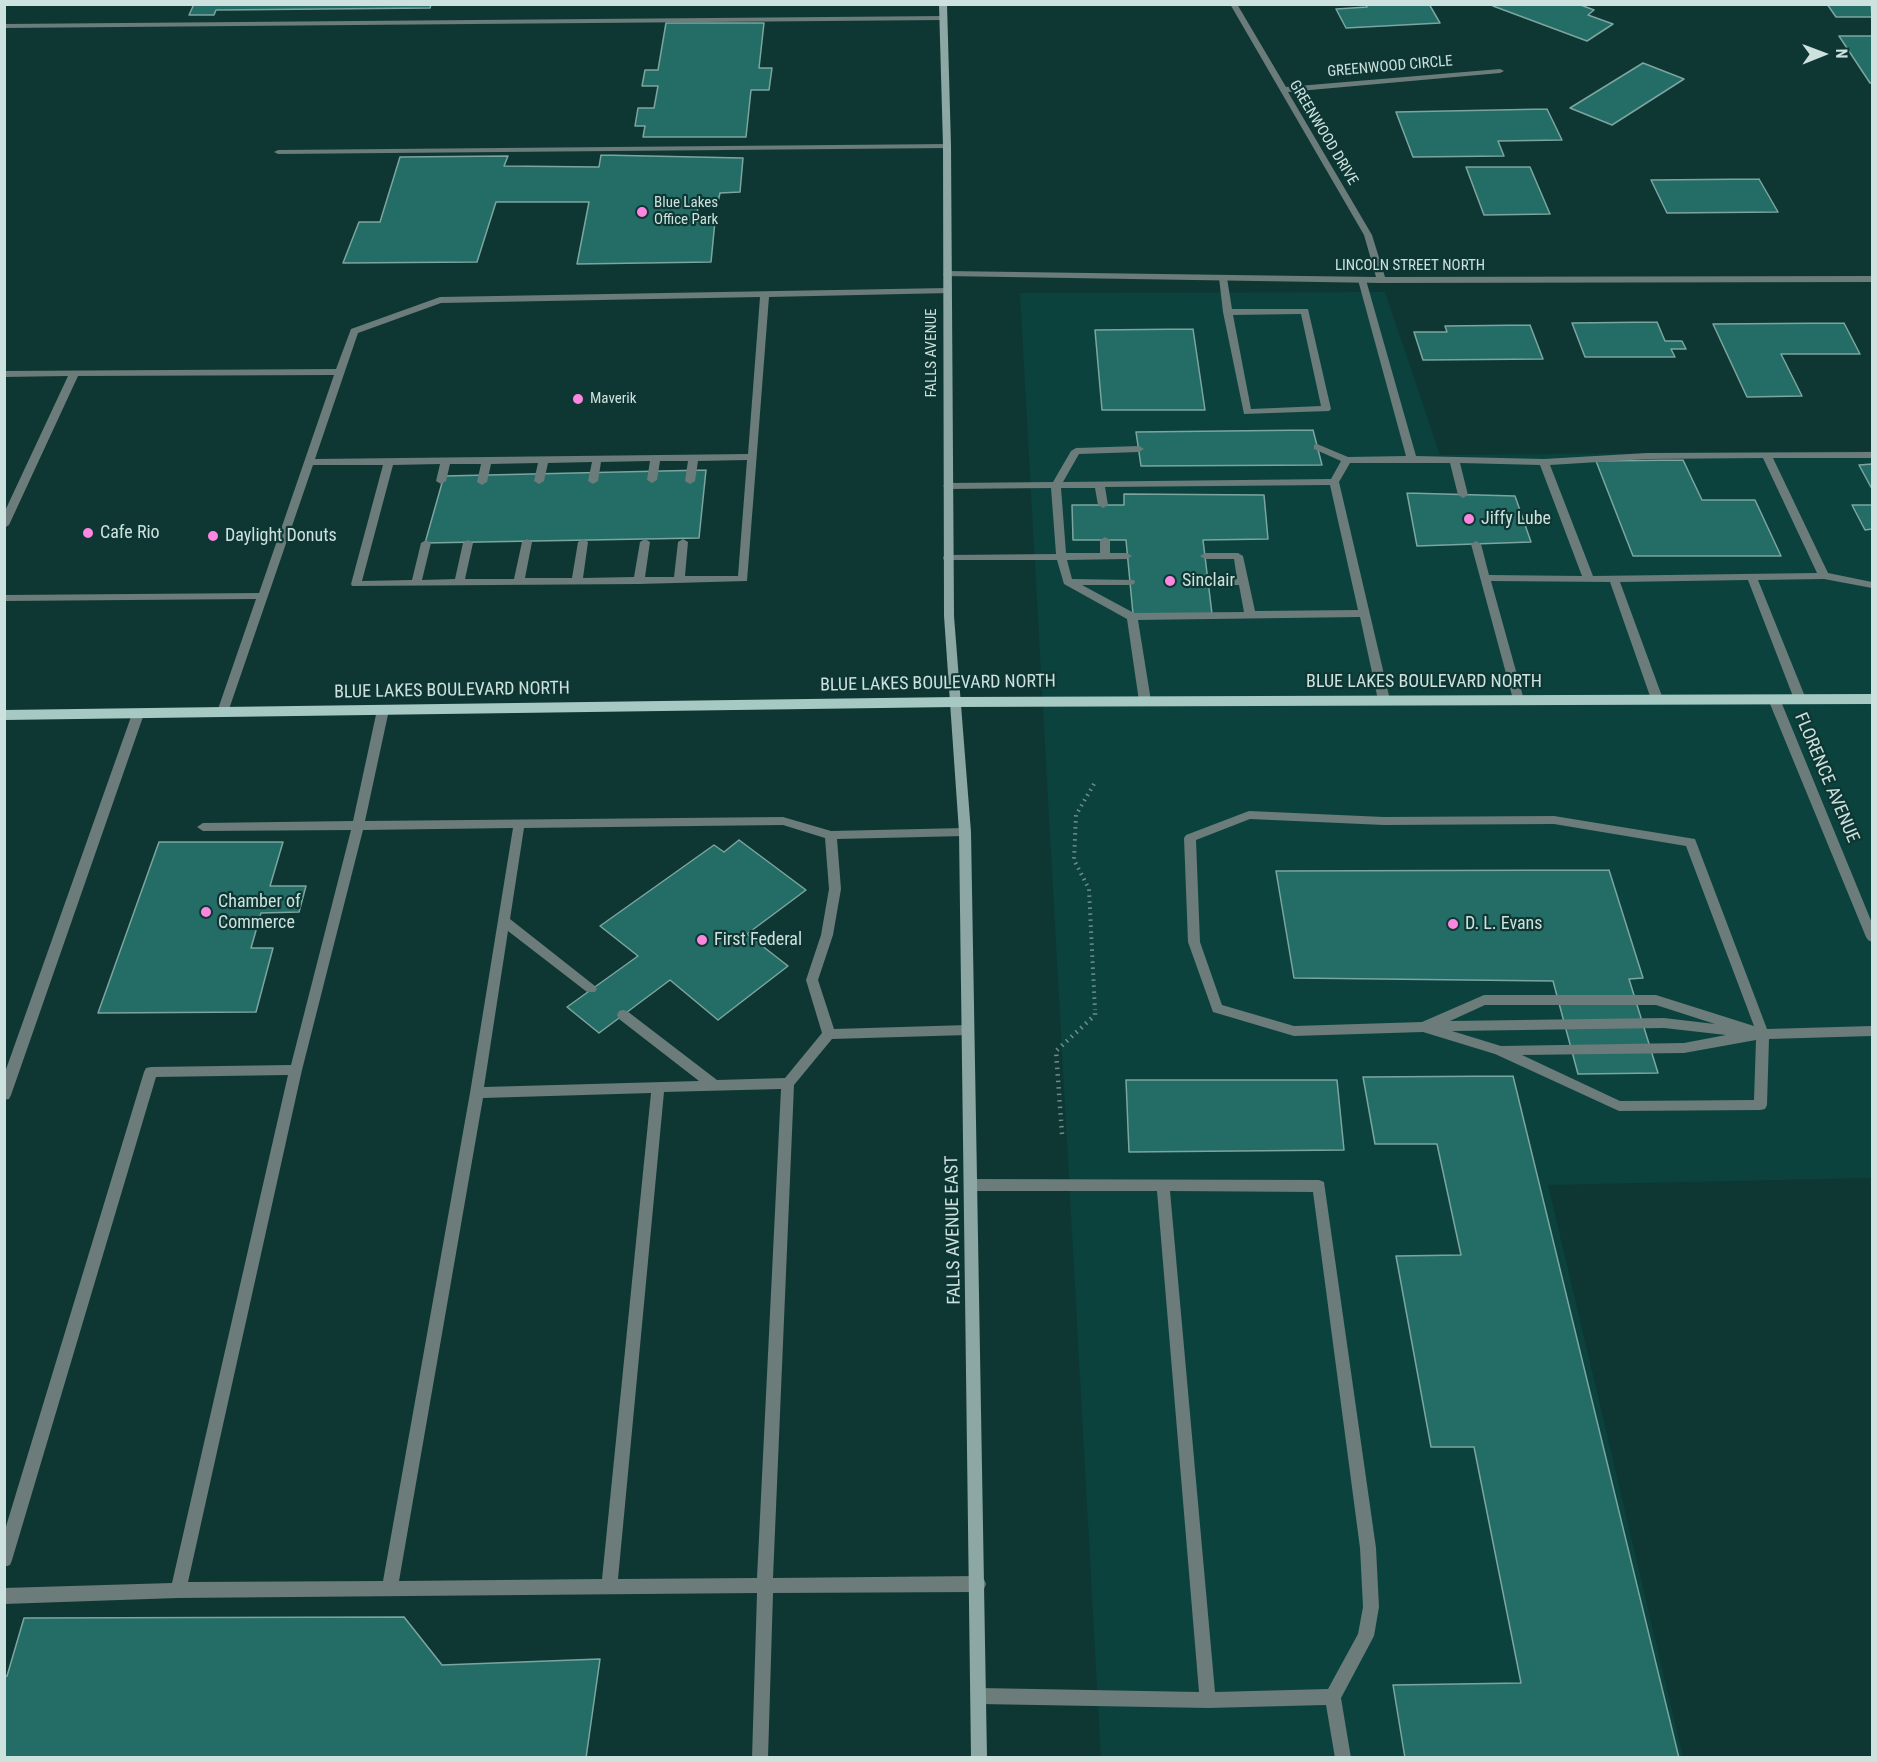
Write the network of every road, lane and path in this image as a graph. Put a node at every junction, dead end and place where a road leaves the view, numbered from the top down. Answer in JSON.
{"nodes":[{"id":1,"x":943,"y":4,"type":"edge"},
{"id":2,"x":1233,"y":4,"type":"edge"},
{"id":3,"x":943,"y":18,"type":"junction"},
{"id":4,"x":4,"y":26,"type":"edge"},
{"id":5,"x":1500,"y":71,"type":"dead end"},
{"id":6,"x":1282,"y":90,"type":"junction"},
{"id":7,"x":947,"y":146,"type":"junction"},
{"id":8,"x":278,"y":152,"type":"dead end"},
{"id":9,"x":947,"y":274,"type":"junction"},
{"id":10,"x":1223,"y":278,"type":"junction"},
{"id":11,"x":1362,"y":279,"type":"junction"},
{"id":12,"x":1872,"y":279,"type":"edge"},
{"id":13,"x":1381,"y":280,"type":"junction"},
{"id":14,"x":947,"y":291,"type":"junction"},
{"id":15,"x":765,"y":294,"type":"junction"},
{"id":16,"x":1228,"y":312,"type":"junction"},
{"id":17,"x":340,"y":372,"type":"junction"},
{"id":18,"x":4,"y":374,"type":"edge"},
{"id":19,"x":74,"y":374,"type":"junction"},
{"id":20,"x":1317,"y":447,"type":"dead end"},
{"id":21,"x":1139,"y":449,"type":"dead end"},
{"id":22,"x":1872,"y":455,"type":"edge"},
{"id":23,"x":752,"y":457,"type":"junction"},
{"id":24,"x":1767,"y":457,"type":"junction"},
{"id":25,"x":693,"y":458,"type":"junction"},
{"id":26,"x":597,"y":459,"type":"junction"},
{"id":27,"x":656,"y":459,"type":"junction"},
{"id":28,"x":1412,"y":459,"type":"junction"},
{"id":29,"x":487,"y":460,"type":"junction"},
{"id":30,"x":544,"y":460,"type":"junction"},
{"id":31,"x":1347,"y":460,"type":"junction"},
{"id":32,"x":1454,"y":460,"type":"junction"},
{"id":33,"x":446,"y":461,"type":"junction"},
{"id":34,"x":309,"y":462,"type":"junction"},
{"id":35,"x":389,"y":462,"type":"junction"},
{"id":36,"x":1544,"y":462,"type":"junction"},
{"id":37,"x":652,"y":480,"type":"dead end"},
{"id":38,"x":441,"y":481,"type":"dead end"},
{"id":39,"x":539,"y":481,"type":"dead end"},
{"id":40,"x":593,"y":481,"type":"dead end"},
{"id":41,"x":690,"y":481,"type":"dead end"},
{"id":42,"x":482,"y":482,"type":"dead end"},
{"id":43,"x":1334,"y":482,"type":"junction"},
{"id":44,"x":1100,"y":484,"type":"junction"},
{"id":45,"x":1056,"y":485,"type":"junction"},
{"id":46,"x":948,"y":486,"type":"junction"},
{"id":47,"x":1463,"y":495,"type":"dead end"},
{"id":48,"x":1103,"y":505,"type":"dead end"},
{"id":49,"x":4,"y":525,"type":"edge"},
{"id":50,"x":1105,"y":540,"type":"dead end"},
{"id":51,"x":527,"y":542,"type":"dead end"},
{"id":52,"x":583,"y":542,"type":"dead end"},
{"id":53,"x":645,"y":542,"type":"dead end"},
{"id":54,"x":683,"y":542,"type":"dead end"},
{"id":55,"x":426,"y":543,"type":"dead end"},
{"id":56,"x":468,"y":543,"type":"dead end"},
{"id":57,"x":1476,"y":544,"type":"dead end"},
{"id":58,"x":1061,"y":556,"type":"junction"},
{"id":59,"x":1105,"y":556,"type":"junction"},
{"id":60,"x":1127,"y":556,"type":"dead end"},
{"id":61,"x":1205,"y":556,"type":"dead end"},
{"id":62,"x":948,"y":558,"type":"junction"},
{"id":63,"x":1824,"y":576,"type":"junction"},
{"id":64,"x":1752,"y":577,"type":"junction"},
{"id":65,"x":1484,"y":578,"type":"junction"},
{"id":66,"x":1589,"y":579,"type":"junction"},
{"id":67,"x":1614,"y":579,"type":"junction"},
{"id":68,"x":679,"y":580,"type":"junction"},
{"id":69,"x":577,"y":581,"type":"junction"},
{"id":70,"x":639,"y":581,"type":"junction"},
{"id":71,"x":519,"y":582,"type":"junction"},
{"id":72,"x":1068,"y":582,"type":"junction"},
{"id":73,"x":1130,"y":582,"type":"dead end"},
{"id":74,"x":1209,"y":582,"type":"dead end"},
{"id":75,"x":1243,"y":582,"type":"junction"},
{"id":76,"x":416,"y":583,"type":"junction"},
{"id":77,"x":459,"y":583,"type":"junction"},
{"id":78,"x":1872,"y":585,"type":"edge"},
{"id":79,"x":262,"y":596,"type":"junction"},
{"id":80,"x":4,"y":598,"type":"edge"},
{"id":81,"x":1364,"y":613,"type":"junction"},
{"id":82,"x":1250,"y":615,"type":"junction"},
{"id":83,"x":1132,"y":617,"type":"junction"},
{"id":84,"x":1658,"y":699,"type":"junction"},
{"id":85,"x":1774,"y":699,"type":"junction"},
{"id":86,"x":1800,"y":699,"type":"junction"},
{"id":87,"x":1872,"y":699,"type":"edge"},
{"id":88,"x":1384,"y":700,"type":"junction"},
{"id":89,"x":1518,"y":700,"type":"junction"},
{"id":90,"x":1145,"y":701,"type":"junction"},
{"id":91,"x":954,"y":702,"type":"junction"},
{"id":92,"x":383,"y":710,"type":"junction"},
{"id":93,"x":223,"y":712,"type":"junction"},
{"id":94,"x":138,"y":714,"type":"junction"},
{"id":95,"x":4,"y":715,"type":"edge"},
{"id":96,"x":1094,"y":784,"type":"dead end"},
{"id":97,"x":519,"y":825,"type":"junction"},
{"id":98,"x":358,"y":826,"type":"junction"},
{"id":99,"x":203,"y":827,"type":"dead end"},
{"id":100,"x":965,"y":832,"type":"junction"},
{"id":101,"x":831,"y":835,"type":"junction"},
{"id":102,"x":504,"y":921,"type":"junction"},
{"id":103,"x":1872,"y":937,"type":"edge"},
{"id":104,"x":591,"y":989,"type":"dead end"},
{"id":105,"x":623,"y":1015,"type":"dead end"},
{"id":106,"x":1423,"y":1027,"type":"junction"},
{"id":107,"x":968,"y":1030,"type":"junction"},
{"id":108,"x":1872,"y":1031,"type":"edge"},
{"id":109,"x":829,"y":1034,"type":"junction"},
{"id":110,"x":1763,"y":1034,"type":"junction"},
{"id":111,"x":1499,"y":1050,"type":"junction"},
{"id":112,"x":296,"y":1070,"type":"junction"},
{"id":113,"x":788,"y":1083,"type":"junction"},
{"id":114,"x":714,"y":1086,"type":"junction"},
{"id":115,"x":658,"y":1087,"type":"junction"},
{"id":116,"x":477,"y":1093,"type":"junction"},
{"id":117,"x":4,"y":1095,"type":"edge"},
{"id":118,"x":1062,"y":1134,"type":"dead end"},
{"id":119,"x":971,"y":1185,"type":"junction"},
{"id":120,"x":1163,"y":1185,"type":"junction"},
{"id":121,"x":4,"y":1560,"type":"edge"},
{"id":122,"x":978,"y":1584,"type":"junction"},
{"id":123,"x":765,"y":1585,"type":"junction"},
{"id":124,"x":609,"y":1587,"type":"junction"},
{"id":125,"x":390,"y":1588,"type":"junction"},
{"id":126,"x":178,"y":1590,"type":"junction"},
{"id":127,"x":4,"y":1596,"type":"edge"},
{"id":128,"x":980,"y":1696,"type":"junction"},
{"id":129,"x":1333,"y":1697,"type":"junction"},
{"id":130,"x":1208,"y":1700,"type":"junction"},
{"id":131,"x":760,"y":1758,"type":"edge"},
{"id":132,"x":980,"y":1758,"type":"edge"},
{"id":133,"x":1343,"y":1758,"type":"edge"}],
"edges":[{"from":1,"to":3,"type":"main road","name":"FALLS AVENUE"},
{"from":2,"to":6,"type":"street","name":"GREENWOOD DRIVE"},
{"from":3,"to":4,"type":"street"},
{"from":3,"to":7,"type":"main road","name":"FALLS AVENUE"},
{"from":5,"to":6,"type":"street","name":"GREENWOOD CIRCLE"},
{"from":6,"to":13,"type":"street","name":"GREENWOOD DRIVE"},
{"from":7,"to":8,"type":"street"},
{"from":7,"to":9,"type":"main road","name":"FALLS AVENUE"},
{"from":9,"to":10,"type":"street","name":"LINCOLN STREET NORTH"},
{"from":9,"to":14,"type":"main road","name":"FALLS AVENUE"},
{"from":10,"to":11,"type":"street","name":"LINCOLN STREET NORTH"},
{"from":10,"to":16,"type":"street"},
{"from":11,"to":13,"type":"street","name":"LINCOLN STREET NORTH"},
{"from":11,"to":28,"type":"street"},
{"from":12,"to":13,"type":"street","name":"LINCOLN STREET NORTH"},
{"from":14,"to":15,"type":"street"},
{"from":14,"to":46,"type":"main road","name":"FALLS AVENUE"},
{"from":15,"to":17,"type":"street"},
{"from":15,"to":23,"type":"street"},
{"from":16,"to":16,"type":"street"},
{"from":17,"to":19,"type":"street"},
{"from":17,"to":34,"type":"street"},
{"from":18,"to":19,"type":"street"},
{"from":19,"to":49,"type":"street"},
{"from":20,"to":31,"type":"street"},
{"from":21,"to":45,"type":"street"},
{"from":22,"to":24,"type":"street"},
{"from":23,"to":25,"type":"street"},
{"from":23,"to":68,"type":"street"},
{"from":24,"to":36,"type":"street"},
{"from":24,"to":63,"type":"street"},
{"from":25,"to":27,"type":"street"},
{"from":25,"to":41,"type":"street"},
{"from":26,"to":27,"type":"street"},
{"from":26,"to":30,"type":"street"},
{"from":26,"to":40,"type":"street"},
{"from":27,"to":37,"type":"street"},
{"from":28,"to":31,"type":"street"},
{"from":28,"to":32,"type":"street"},
{"from":29,"to":30,"type":"street"},
{"from":29,"to":33,"type":"street"},
{"from":29,"to":42,"type":"street"},
{"from":30,"to":39,"type":"street"},
{"from":31,"to":43,"type":"street"},
{"from":32,"to":36,"type":"street"},
{"from":32,"to":47,"type":"street"},
{"from":33,"to":35,"type":"street"},
{"from":33,"to":38,"type":"street"},
{"from":34,"to":35,"type":"street"},
{"from":34,"to":79,"type":"street"},
{"from":35,"to":76,"type":"street"},
{"from":36,"to":66,"type":"street"},
{"from":43,"to":44,"type":"street"},
{"from":43,"to":81,"type":"street"},
{"from":44,"to":45,"type":"street"},
{"from":44,"to":48,"type":"street"},
{"from":45,"to":46,"type":"street"},
{"from":45,"to":58,"type":"street"},
{"from":46,"to":62,"type":"main road","name":"FALLS AVENUE"},
{"from":50,"to":59,"type":"street"},
{"from":51,"to":71,"type":"street"},
{"from":52,"to":69,"type":"street"},
{"from":53,"to":70,"type":"street"},
{"from":54,"to":68,"type":"street"},
{"from":55,"to":76,"type":"street"},
{"from":56,"to":77,"type":"street"},
{"from":57,"to":65,"type":"street"},
{"from":58,"to":59,"type":"street"},
{"from":58,"to":62,"type":"street"},
{"from":58,"to":72,"type":"street"},
{"from":59,"to":60,"type":"street"},
{"from":61,"to":75,"type":"street"},
{"from":62,"to":91,"type":"main road","name":"FALLS AVENUE"},
{"from":63,"to":64,"type":"street"},
{"from":63,"to":78,"type":"street"},
{"from":64,"to":67,"type":"street"},
{"from":64,"to":86,"type":"street"},
{"from":65,"to":66,"type":"street"},
{"from":65,"to":89,"type":"street"},
{"from":66,"to":67,"type":"street"},
{"from":67,"to":84,"type":"street"},
{"from":68,"to":70,"type":"street"},
{"from":69,"to":70,"type":"street"},
{"from":69,"to":71,"type":"street"},
{"from":71,"to":77,"type":"street"},
{"from":72,"to":73,"type":"street"},
{"from":72,"to":83,"type":"street"},
{"from":74,"to":75,"type":"street"},
{"from":75,"to":82,"type":"street"},
{"from":76,"to":77,"type":"street"},
{"from":79,"to":80,"type":"street"},
{"from":79,"to":93,"type":"street"},
{"from":81,"to":82,"type":"street"},
{"from":81,"to":88,"type":"street"},
{"from":82,"to":83,"type":"street"},
{"from":83,"to":90,"type":"street"},
{"from":84,"to":85,"type":"main road","name":"BLUE LAKES BOULEVARD NORTH"},
{"from":84,"to":89,"type":"main road","name":"BLUE LAKES BOULEVARD NORTH"},
{"from":85,"to":86,"type":"main road","name":"BLUE LAKES BOULEVARD NORTH"},
{"from":85,"to":103,"type":"street","name":"FLORENCE AVENUE"},
{"from":86,"to":87,"type":"main road","name":"BLUE LAKES BOULEVARD NORTH"},
{"from":88,"to":89,"type":"main road","name":"BLUE LAKES BOULEVARD NORTH"},
{"from":88,"to":90,"type":"main road","name":"BLUE LAKES BOULEVARD NORTH"},
{"from":90,"to":91,"type":"main road","name":"BLUE LAKES BOULEVARD NORTH"},
{"from":91,"to":92,"type":"main road","name":"BLUE LAKES BOULEVARD NORTH"},
{"from":91,"to":100,"type":"main road","name":"FALLS AVENUE EAST"},
{"from":92,"to":93,"type":"main road","name":"BLUE LAKES BOULEVARD NORTH"},
{"from":92,"to":98,"type":"street"},
{"from":93,"to":94,"type":"main road","name":"BLUE LAKES BOULEVARD NORTH"},
{"from":94,"to":95,"type":"main road","name":"BLUE LAKES BOULEVARD NORTH"},
{"from":94,"to":117,"type":"street"},
{"from":96,"to":118,"type":"path"},
{"from":97,"to":98,"type":"street"},
{"from":97,"to":101,"type":"street"},
{"from":97,"to":102,"type":"street"},
{"from":98,"to":99,"type":"street"},
{"from":98,"to":112,"type":"street"},
{"from":100,"to":101,"type":"street"},
{"from":100,"to":107,"type":"main road","name":"FALLS AVENUE EAST"},
{"from":101,"to":109,"type":"street"},
{"from":102,"to":104,"type":"street"},
{"from":102,"to":116,"type":"street"},
{"from":105,"to":114,"type":"street"},
{"from":106,"to":110,"type":"street"},
{"from":106,"to":110,"type":"street"},
{"from":106,"to":110,"type":"street"},
{"from":106,"to":111,"type":"street"},
{"from":107,"to":109,"type":"street"},
{"from":107,"to":119,"type":"main road","name":"FALLS AVENUE EAST"},
{"from":108,"to":110,"type":"street"},
{"from":109,"to":113,"type":"street"},
{"from":110,"to":111,"type":"street"},
{"from":110,"to":111,"type":"street"},
{"from":112,"to":121,"type":"street"},
{"from":112,"to":126,"type":"street"},
{"from":113,"to":114,"type":"street"},
{"from":113,"to":123,"type":"street"},
{"from":114,"to":115,"type":"street"},
{"from":115,"to":116,"type":"street"},
{"from":115,"to":124,"type":"street"},
{"from":116,"to":125,"type":"street"},
{"from":119,"to":120,"type":"street"},
{"from":119,"to":122,"type":"main road","name":"FALLS AVENUE EAST"},
{"from":120,"to":129,"type":"street"},
{"from":120,"to":130,"type":"street"},
{"from":122,"to":123,"type":"street"},
{"from":122,"to":128,"type":"main road","name":"FALLS AVENUE EAST"},
{"from":123,"to":124,"type":"street"},
{"from":123,"to":131,"type":"street"},
{"from":124,"to":125,"type":"street"},
{"from":125,"to":126,"type":"street"},
{"from":126,"to":127,"type":"street"},
{"from":128,"to":130,"type":"street"},
{"from":128,"to":132,"type":"main road","name":"FALLS AVENUE EAST"},
{"from":129,"to":130,"type":"street"},
{"from":129,"to":133,"type":"street"}]}
